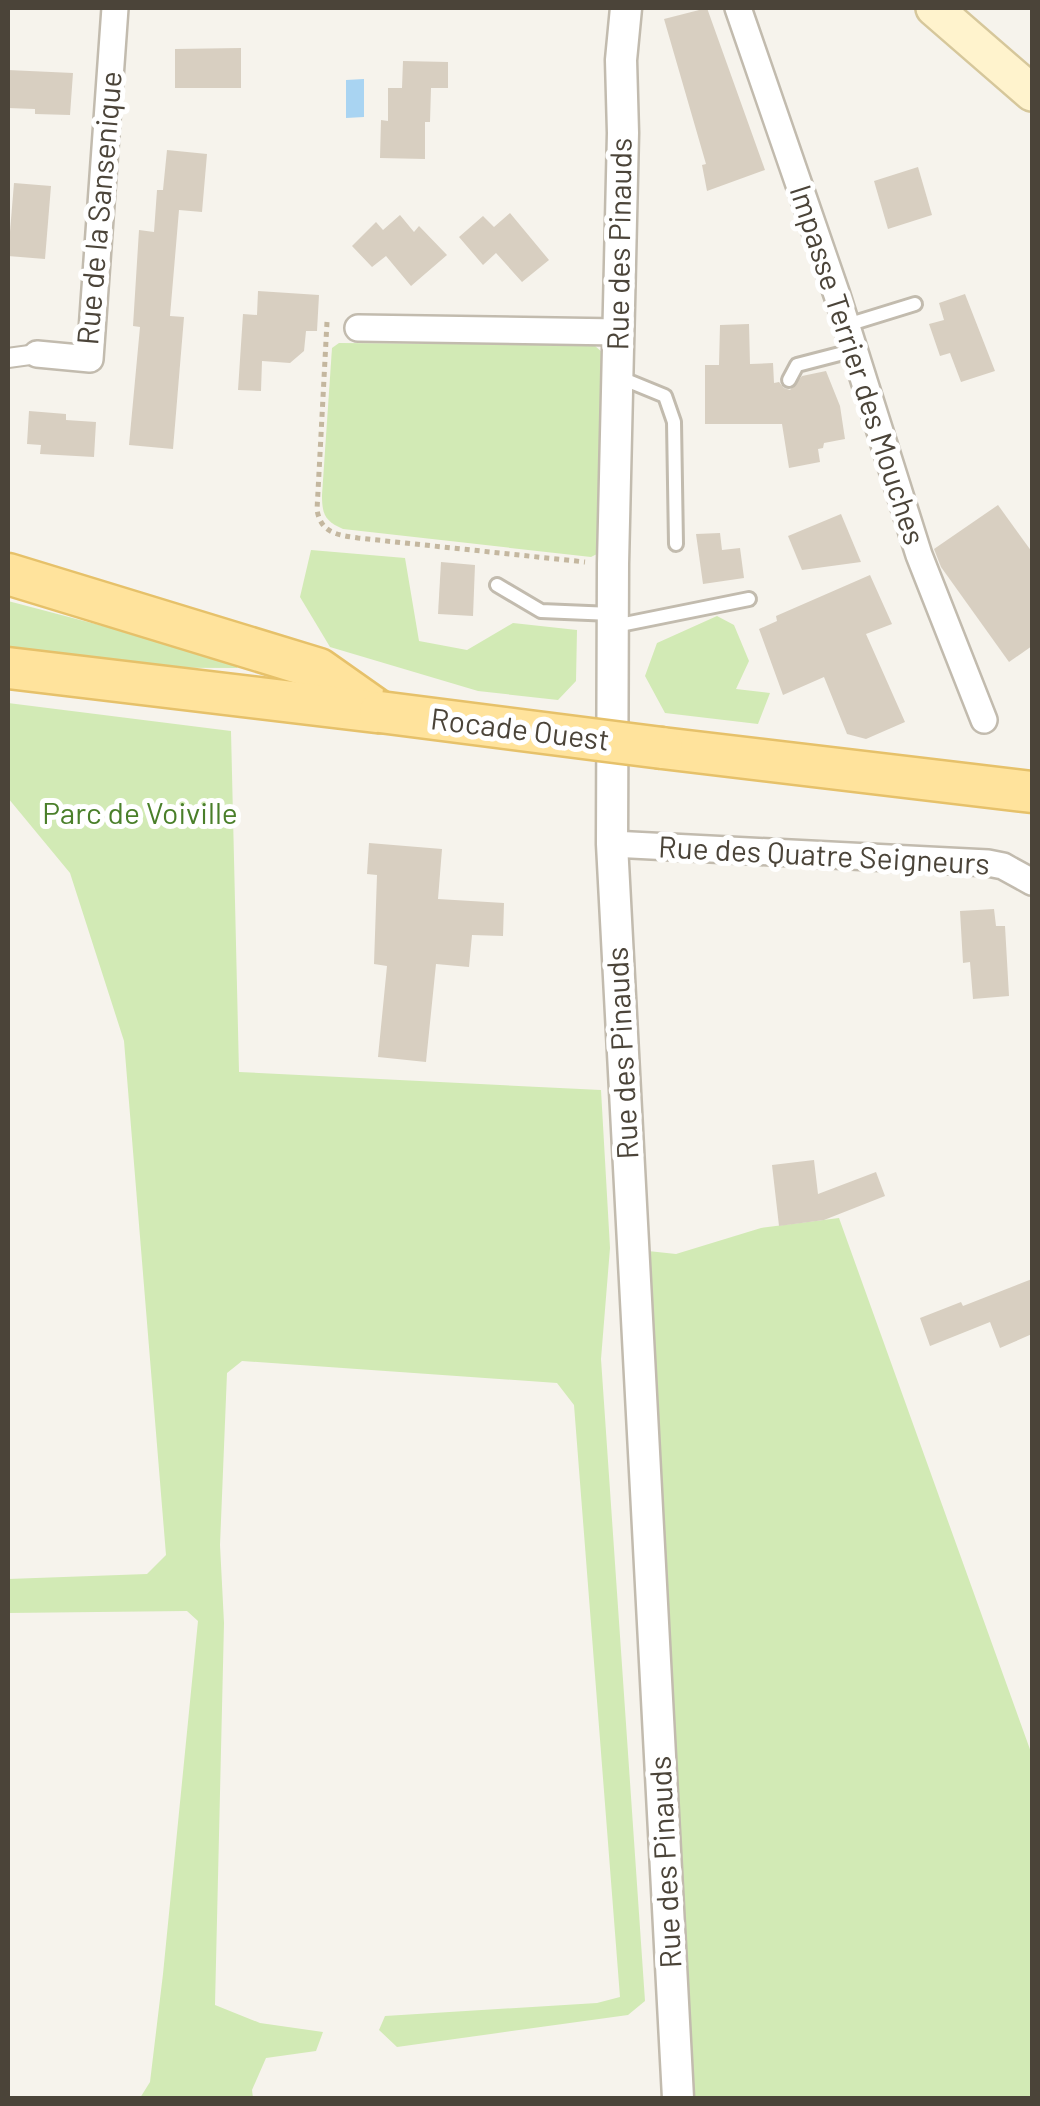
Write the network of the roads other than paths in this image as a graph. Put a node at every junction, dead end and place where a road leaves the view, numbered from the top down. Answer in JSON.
{"nodes":[{"id":1,"x":116,"y":8,"type":"edge"},
{"id":2,"x":626,"y":8,"type":"edge"},
{"id":3,"x":738,"y":8,"type":"edge"},
{"id":4,"x":934,"y":8,"type":"edge"},
{"id":5,"x":1032,"y":93,"type":"edge"},
{"id":6,"x":915,"y":304,"type":"dead end"},
{"id":7,"x":847,"y":325,"type":"junction"},
{"id":8,"x":358,"y":328,"type":"dead end"},
{"id":9,"x":619,"y":332,"type":"junction"},
{"id":10,"x":854,"y":350,"type":"junction"},
{"id":11,"x":38,"y":354,"type":"joint"},
{"id":12,"x":8,"y":358,"type":"edge"},
{"id":13,"x":618,"y":377,"type":"junction"},
{"id":14,"x":789,"y":380,"type":"dead end"},
{"id":15,"x":676,"y":544,"type":"dead end"},
{"id":16,"x":8,"y":574,"type":"edge"},
{"id":17,"x":497,"y":585,"type":"dead end"},
{"id":18,"x":748,"y":598,"type":"dead end"},
{"id":19,"x":613,"y":620,"type":"junction"},
{"id":20,"x":8,"y":668,"type":"edge"},
{"id":21,"x":194,"y":691,"type":"junction"},
{"id":22,"x":8,"y":692,"type":"edge"},
{"id":23,"x":380,"y":712,"type":"junction"},
{"id":24,"x":984,"y":720,"type":"dead end"},
{"id":25,"x":1032,"y":792,"type":"edge"},
{"id":26,"x":612,"y":844,"type":"junction"},
{"id":27,"x":1032,"y":882,"type":"edge"},
{"id":28,"x":678,"y":2098,"type":"edge"}],
"edges":[{"from":1,"to":11,"type":"street","name":"Rue de la Sansenique"},
{"from":2,"to":9,"type":"street","name":"Rue des Pinauds"},
{"from":3,"to":7,"type":"street","name":"Impasse Terrier des Mouches"},
{"from":4,"to":5,"type":"main road"},
{"from":6,"to":7,"type":"lane"},
{"from":7,"to":10,"type":"street","name":"Impasse Terrier des Mouches"},
{"from":8,"to":9,"type":"street"},
{"from":9,"to":13,"type":"street","name":"Rue des Pinauds"},
{"from":10,"to":14,"type":"lane"},
{"from":10,"to":24,"type":"street","name":"Impasse Terrier des Mouches"},
{"from":11,"to":12,"type":"street"},
{"from":13,"to":15,"type":"lane"},
{"from":13,"to":19,"type":"street","name":"Rue des Pinauds"},
{"from":16,"to":23,"type":"main road"},
{"from":17,"to":19,"type":"lane"},
{"from":18,"to":19,"type":"lane"},
{"from":19,"to":26,"type":"street","name":"Rue des Pinauds"},
{"from":20,"to":21,"type":"main road","name":"Rocade Ouest"},
{"from":21,"to":22,"type":"main road"},
{"from":21,"to":23,"type":"main road","name":"Rocade Ouest"},
{"from":23,"to":25,"type":"main road","name":"Rocade Ouest","bridge":true},
{"from":26,"to":27,"type":"street","name":"Rue des Quatre Seigneurs"},
{"from":26,"to":28,"type":"street","name":"Rue des Pinauds"}]}
